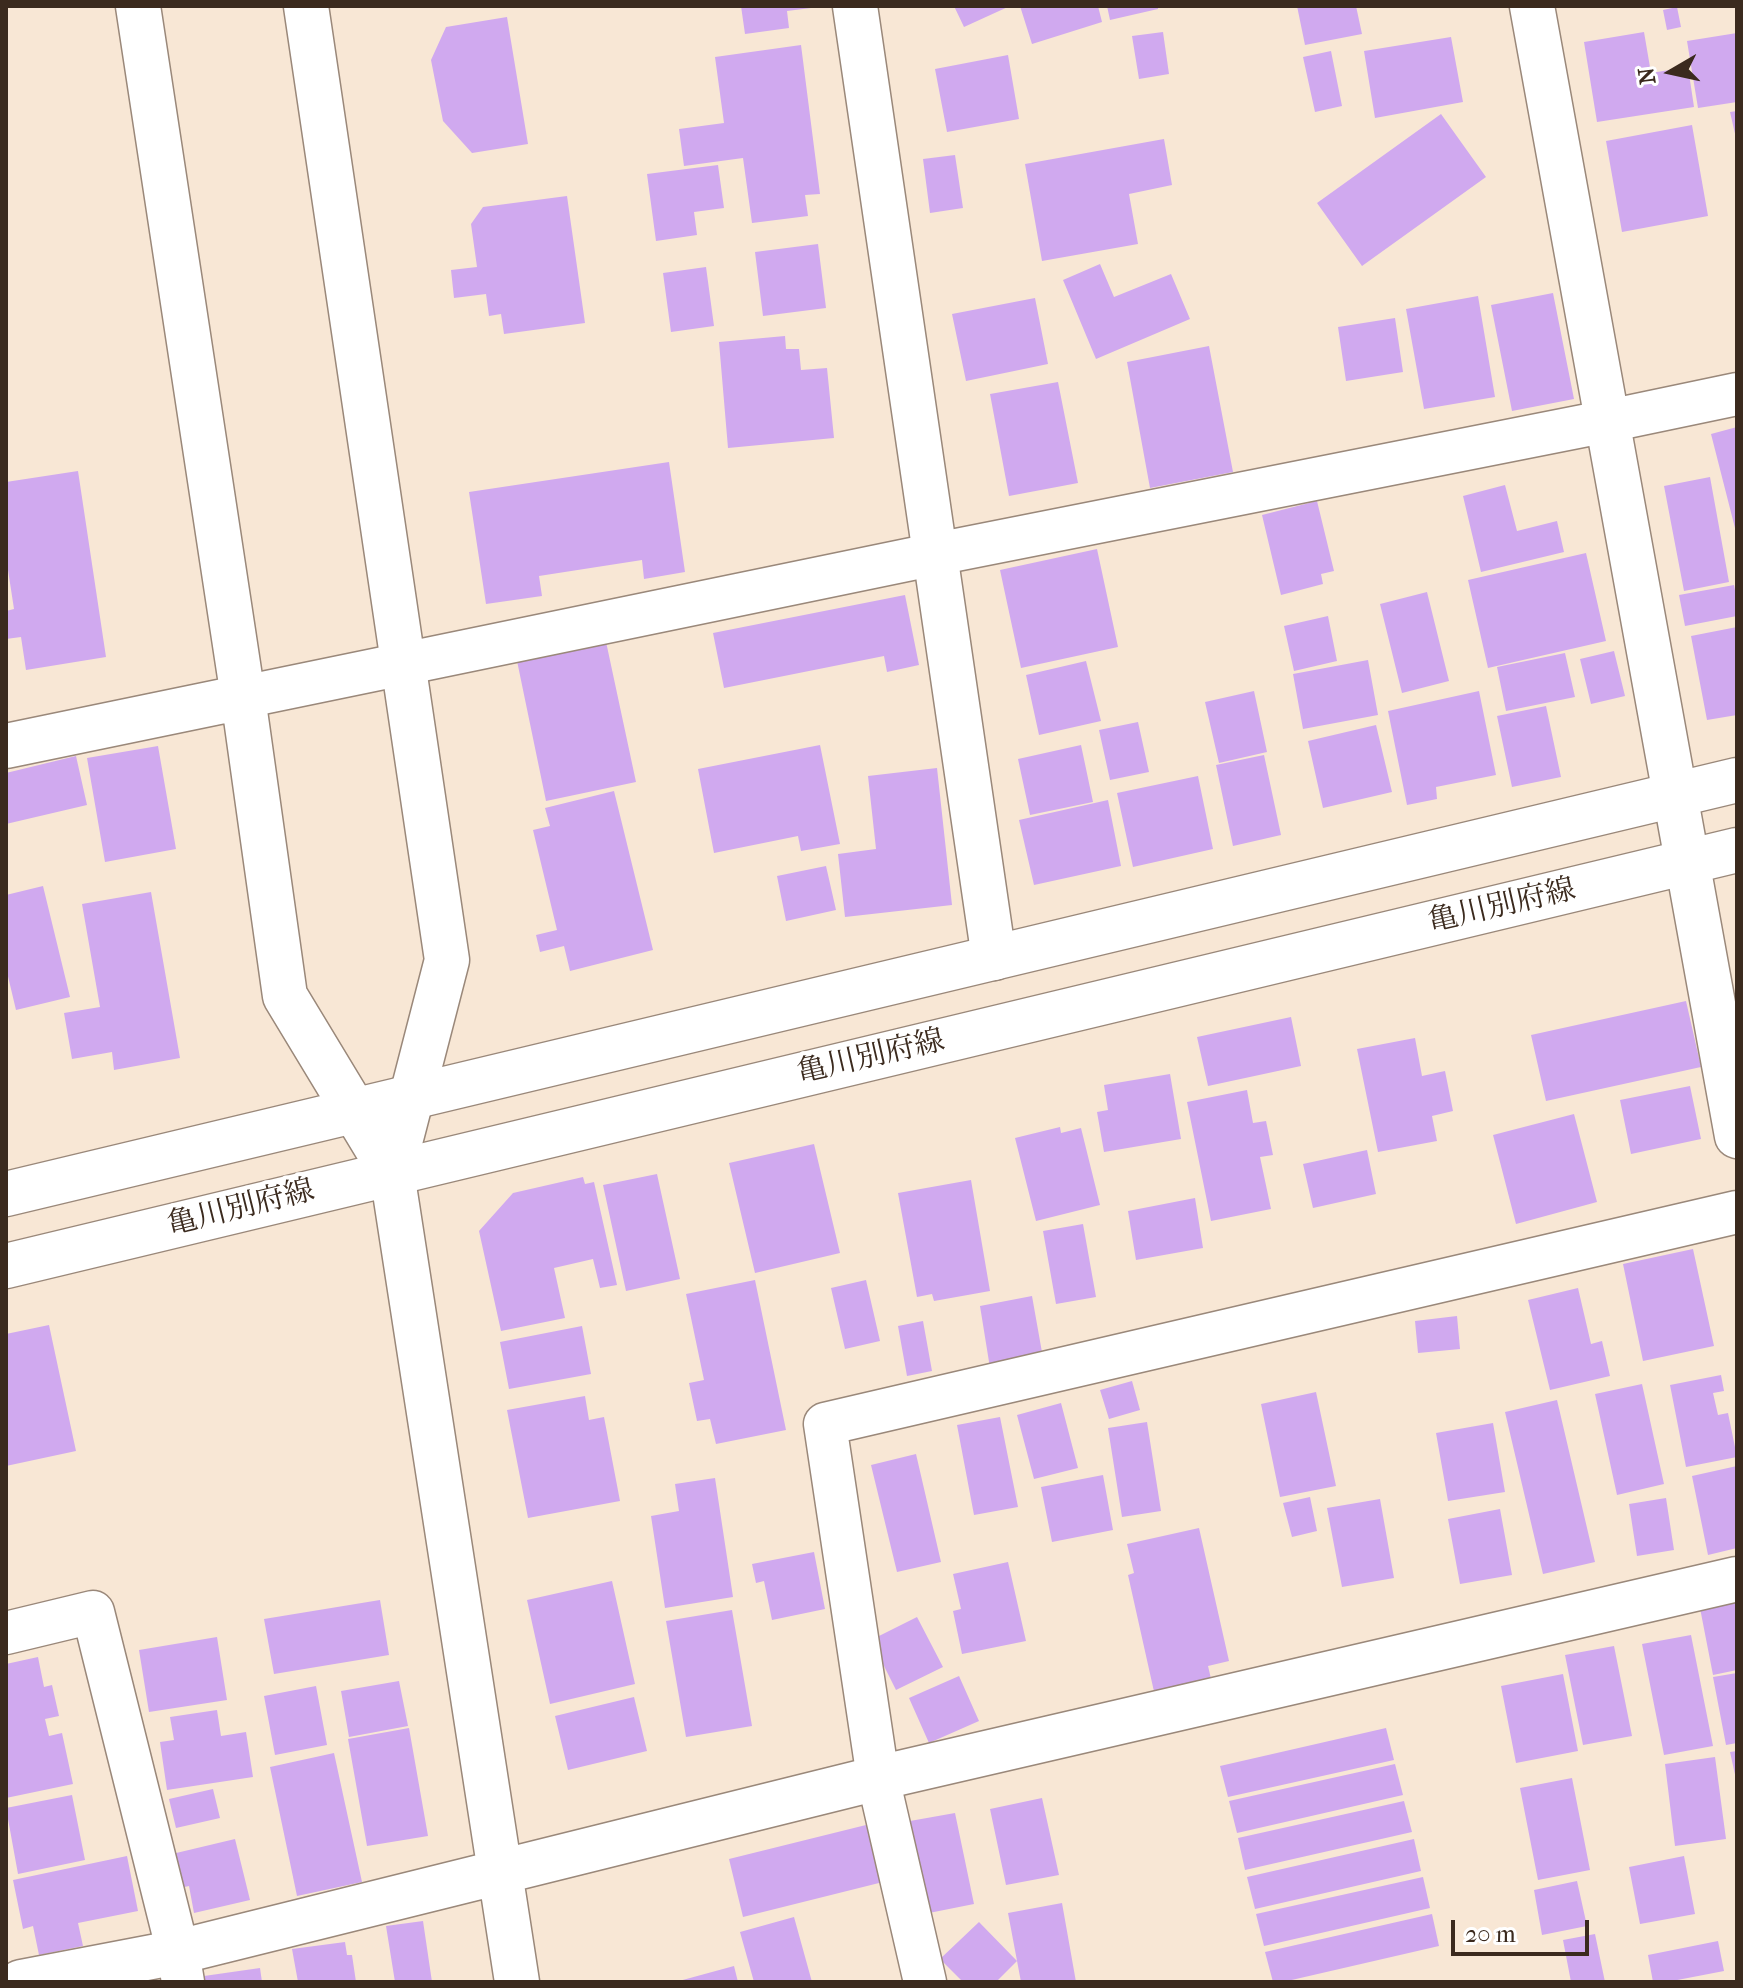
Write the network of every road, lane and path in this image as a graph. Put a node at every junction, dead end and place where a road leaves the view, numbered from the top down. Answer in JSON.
{"nodes":[{"id":1,"x":138,"y":6,"type":"edge"},
{"id":2,"x":306,"y":6,"type":"edge"},
{"id":3,"x":855,"y":6,"type":"edge"},
{"id":4,"x":1532,"y":6,"type":"edge"},
{"id":5,"x":1737,"y":394,"type":"edge"},
{"id":6,"x":1608,"y":421,"type":"junction"},
{"id":7,"x":936,"y":554,"type":"junction"},
{"id":8,"x":403,"y":664,"type":"junction"},
{"id":9,"x":243,"y":697,"type":"junction"},
{"id":10,"x":6,"y":746,"type":"edge"},
{"id":11,"x":1737,"y":780,"type":"edge"},
{"id":12,"x":1675,"y":794,"type":"junction"},
{"id":13,"x":1737,"y":850,"type":"edge"},
{"id":14,"x":1687,"y":862,"type":"junction"},
{"id":15,"x":994,"y":958,"type":"junction"},
{"id":16,"x":411,"y":1097,"type":"junction"},
{"id":17,"x":354,"y":1110,"type":"junction"},
{"id":18,"x":1737,"y":1136,"type":"edge"},
{"id":19,"x":392,"y":1173,"type":"junction"},
{"id":20,"x":6,"y":1194,"type":"edge"},
{"id":21,"x":1737,"y":1212,"type":"edge"},
{"id":22,"x":6,"y":1266,"type":"edge"},
{"id":23,"x":1737,"y":1579,"type":"edge"},
{"id":24,"x":6,"y":1633,"type":"edge"},
{"id":25,"x":878,"y":1778,"type":"junction"},
{"id":26,"x":500,"y":1872,"type":"junction"},
{"id":27,"x":180,"y":1967,"type":"edge"},
{"id":28,"x":21,"y":1982,"type":"edge"},
{"id":29,"x":517,"y":1982,"type":"edge"},
{"id":30,"x":925,"y":1982,"type":"edge"}],
"edges":[{"from":1,"to":9,"type":"street"},
{"from":2,"to":8,"type":"street"},
{"from":3,"to":7,"type":"street"},
{"from":4,"to":6,"type":"street"},
{"from":5,"to":6,"type":"street"},
{"from":6,"to":7,"type":"street"},
{"from":6,"to":12,"type":"street"},
{"from":7,"to":8,"type":"street"},
{"from":7,"to":15,"type":"street"},
{"from":8,"to":9,"type":"street"},
{"from":8,"to":16,"type":"street"},
{"from":9,"to":10,"type":"street"},
{"from":9,"to":17,"type":"street"},
{"from":11,"to":12,"type":"street"},
{"from":12,"to":14,"type":"street"},
{"from":12,"to":15,"type":"street"},
{"from":13,"to":14,"type":"street","name":"亀川別府線"},
{"from":14,"to":18,"type":"street"},
{"from":14,"to":19,"type":"street","name":"亀川別府線"},
{"from":15,"to":16,"type":"street"},
{"from":16,"to":17,"type":"street"},
{"from":16,"to":19,"type":"street"},
{"from":17,"to":19,"type":"street"},
{"from":17,"to":20,"type":"street"},
{"from":19,"to":22,"type":"street","name":"亀川別府線"},
{"from":19,"to":26,"type":"street"},
{"from":21,"to":25,"type":"street"},
{"from":23,"to":25,"type":"street"},
{"from":24,"to":27,"type":"street"},
{"from":25,"to":26,"type":"street"},
{"from":25,"to":30,"type":"street"},
{"from":26,"to":27,"type":"street"},
{"from":26,"to":29,"type":"street"},
{"from":27,"to":28,"type":"street"}]}
